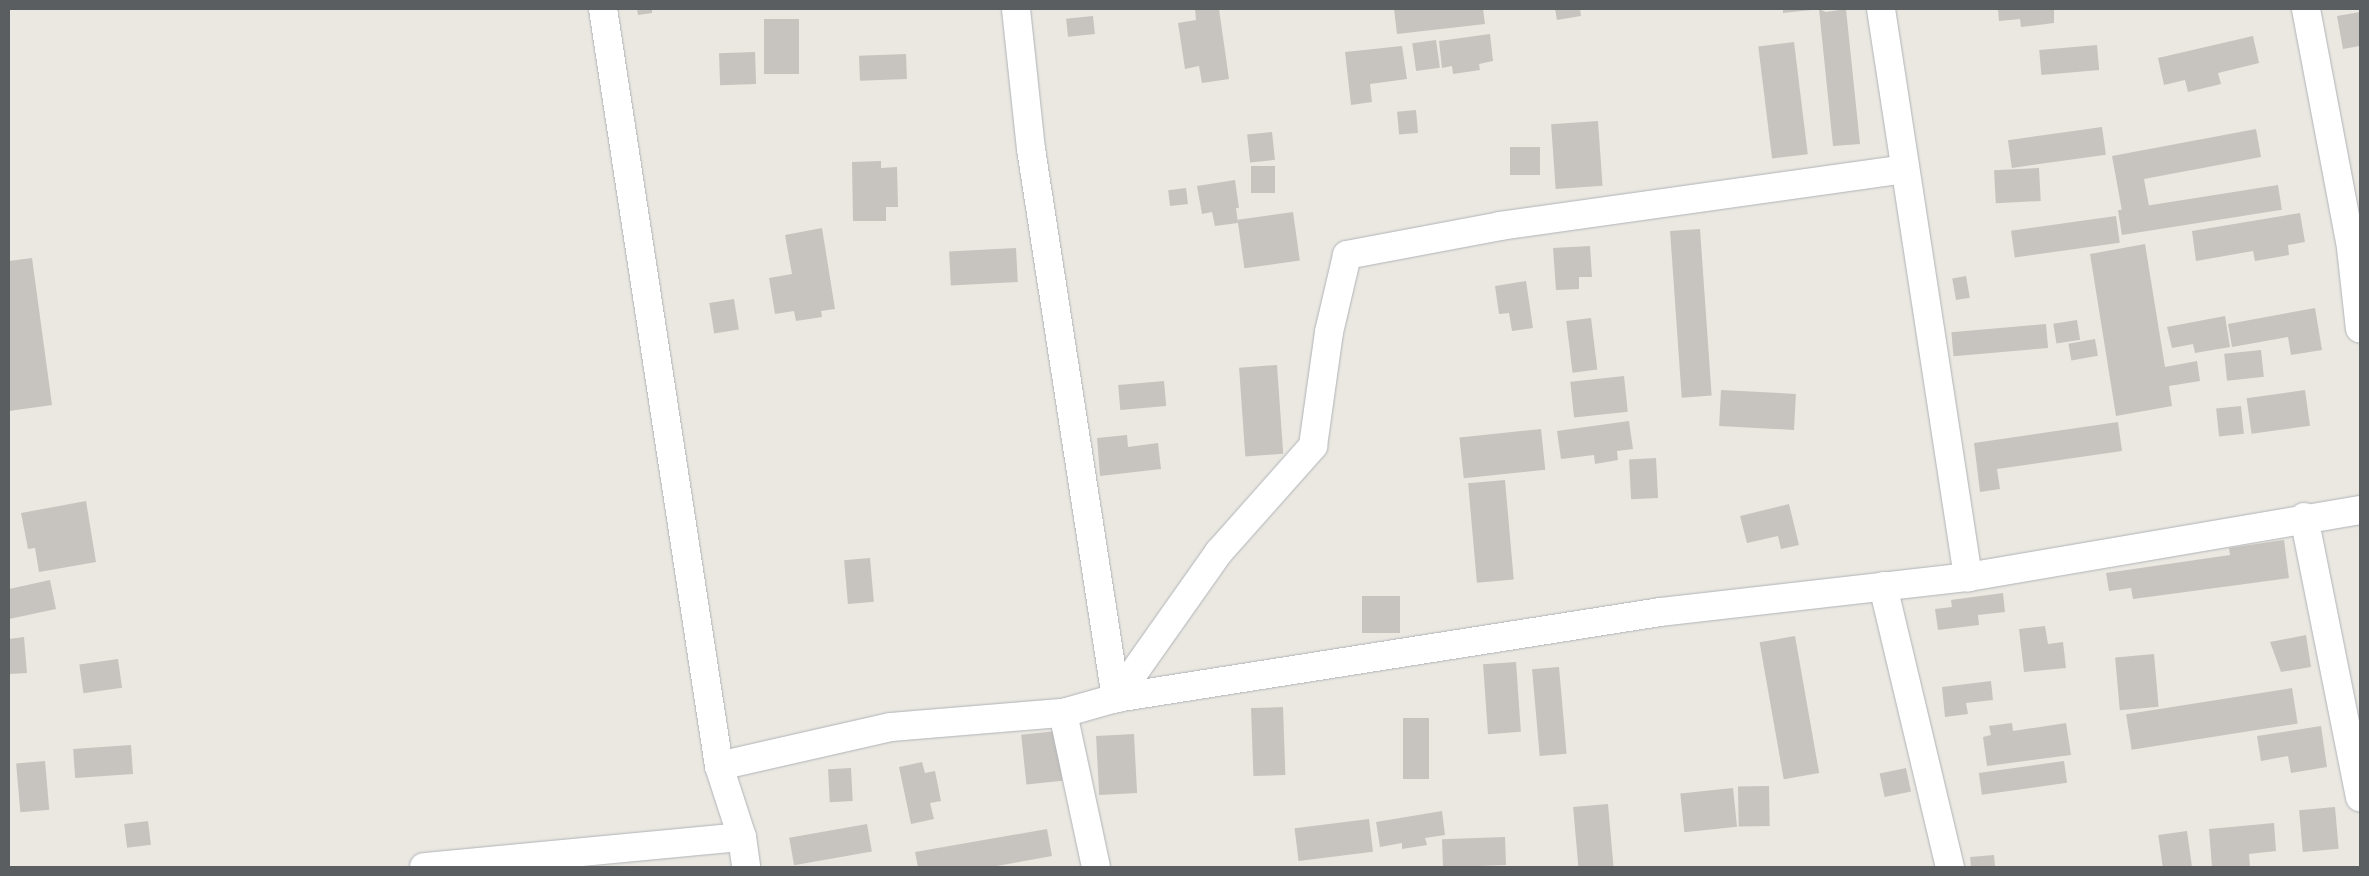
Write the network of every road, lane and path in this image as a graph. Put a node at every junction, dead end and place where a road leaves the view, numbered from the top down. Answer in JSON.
{"nodes":[{"id":1,"x":603,"y":9,"type":"edge"},
{"id":2,"x":1016,"y":9,"type":"edge"},
{"id":3,"x":1881,"y":9,"type":"edge"},
{"id":4,"x":2306,"y":9,"type":"edge"},
{"id":5,"x":1905,"y":169,"type":"junction"},
{"id":6,"x":2360,"y":329,"type":"edge"},
{"id":7,"x":2360,"y":510,"type":"edge"},
{"id":8,"x":2304,"y":517,"type":"junction"},
{"id":9,"x":1968,"y":577,"type":"junction"},
{"id":10,"x":1883,"y":586,"type":"junction"},
{"id":11,"x":1116,"y":698,"type":"junction"},
{"id":12,"x":1063,"y":713,"type":"junction"},
{"id":13,"x":718,"y":766,"type":"junction"},
{"id":14,"x":2360,"y":797,"type":"edge"},
{"id":15,"x":742,"y":837,"type":"junction"},
{"id":16,"x":424,"y":867,"type":"edge"},
{"id":17,"x":746,"y":867,"type":"edge"},
{"id":18,"x":1096,"y":867,"type":"edge"},
{"id":19,"x":1950,"y":867,"type":"edge"}],
"edges":[{"from":1,"to":13,"type":"street"},
{"from":2,"to":11,"type":"street"},
{"from":3,"to":5,"type":"street"},
{"from":4,"to":6,"type":"street"},
{"from":5,"to":9,"type":"street"},
{"from":5,"to":11,"type":"street"},
{"from":7,"to":8,"type":"street"},
{"from":8,"to":9,"type":"street"},
{"from":8,"to":14,"type":"street"},
{"from":9,"to":10,"type":"street"},
{"from":10,"to":11,"type":"street"},
{"from":10,"to":19,"type":"street"},
{"from":11,"to":12,"type":"street"},
{"from":12,"to":13,"type":"street"},
{"from":12,"to":18,"type":"street"},
{"from":13,"to":15,"type":"street"},
{"from":15,"to":16,"type":"street"},
{"from":15,"to":17,"type":"street"}]}
